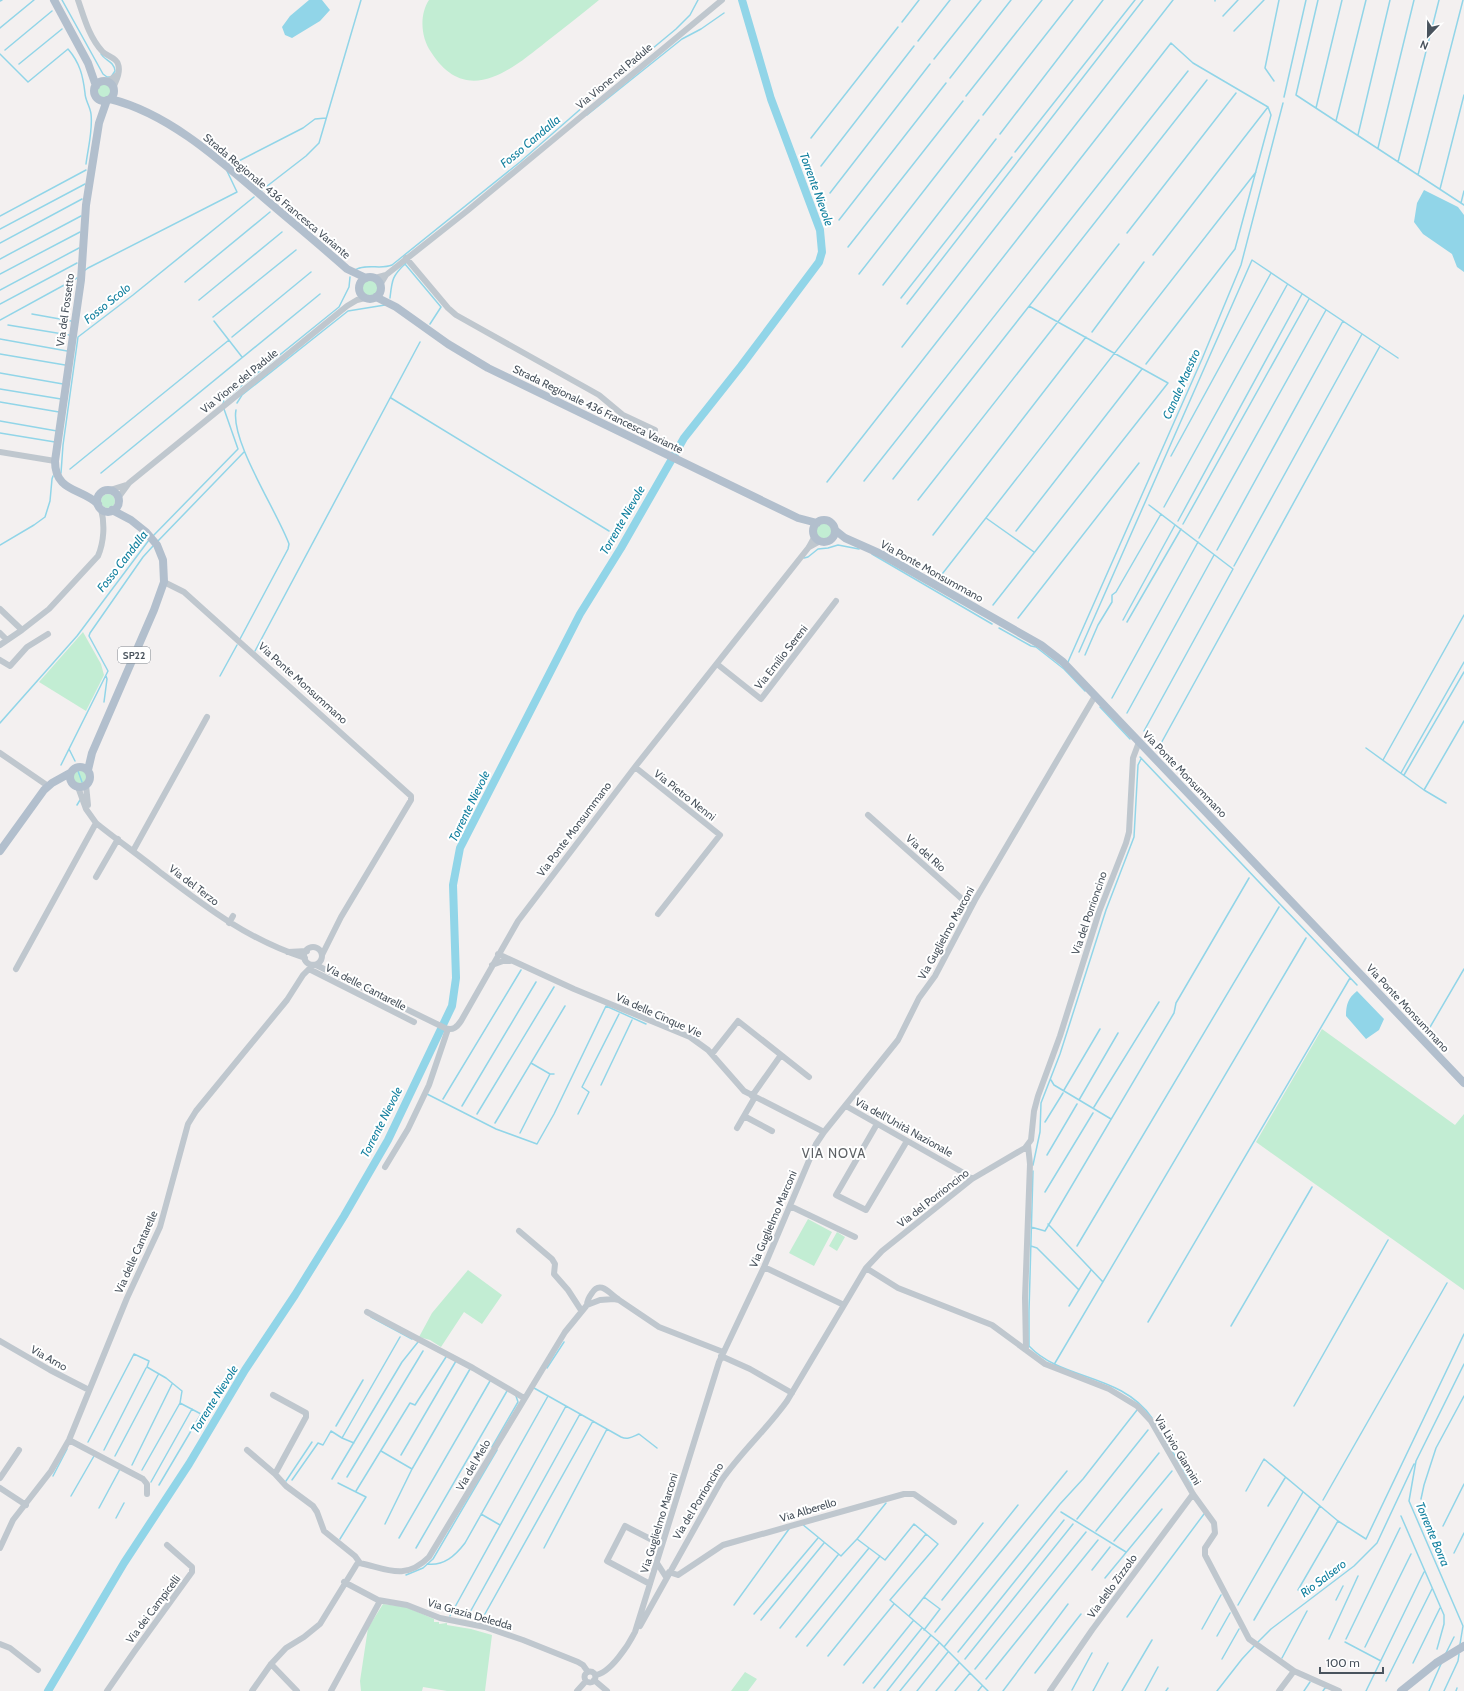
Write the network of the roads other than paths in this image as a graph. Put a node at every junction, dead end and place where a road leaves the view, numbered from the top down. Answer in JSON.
{"nodes":[{"id":1,"x":54,"y":0,"type":"edge"},
{"id":2,"x":78,"y":0,"type":"edge"},
{"id":3,"x":722,"y":0,"type":"edge"},
{"id":4,"x":88,"y":62,"type":"junction"},
{"id":5,"x":96,"y":86,"type":"junction"},
{"id":6,"x":109,"y":90,"type":"junction"},
{"id":7,"x":97,"y":98,"type":"junction"},
{"id":8,"x":99,"y":123,"type":"junction"},
{"id":9,"x":406,"y":258,"type":"junction"},
{"id":10,"x":347,"y":269,"type":"junction"},
{"id":11,"x":366,"y":278,"type":"junction"},
{"id":12,"x":359,"y":286,"type":"junction"},
{"id":13,"x":378,"y":288,"type":"junction"},
{"id":14,"x":365,"y":298,"type":"junction"},
{"id":15,"x":655,"y":430,"type":"dead end"},
{"id":16,"x":0,"y":452,"type":"edge"},
{"id":17,"x":55,"y":461,"type":"junction"},
{"id":18,"x":129,"y":484,"type":"junction"},
{"id":19,"x":110,"y":490,"type":"junction"},
{"id":20,"x":75,"y":491,"type":"junction"},
{"id":21,"x":101,"y":493,"type":"junction"},
{"id":22,"x":118,"y":501,"type":"junction"},
{"id":23,"x":105,"y":508,"type":"junction"},
{"id":24,"x":798,"y":518,"type":"junction"},
{"id":25,"x":132,"y":520,"type":"junction"},
{"id":26,"x":817,"y":523,"type":"junction"},
{"id":27,"x":834,"y":533,"type":"junction"},
{"id":28,"x":816,"y":536,"type":"junction"},
{"id":29,"x":164,"y":582,"type":"junction"},
{"id":30,"x":836,"y":601,"type":"dead end"},
{"id":31,"x":0,"y":609,"type":"edge"},
{"id":32,"x":22,"y":630,"type":"junction"},
{"id":33,"x":0,"y":633,"type":"edge"},
{"id":34,"x":48,"y":634,"type":"dead end"},
{"id":35,"x":7,"y":640,"type":"junction"},
{"id":36,"x":0,"y":645,"type":"edge"},
{"id":37,"x":0,"y":660,"type":"edge"},
{"id":38,"x":717,"y":664,"type":"junction"},
{"id":39,"x":1095,"y":696,"type":"junction"},
{"id":40,"x":207,"y":717,"type":"dead end"},
{"id":41,"x":1139,"y":742,"type":"junction"},
{"id":42,"x":0,"y":753,"type":"edge"},
{"id":43,"x":635,"y":767,"type":"junction"},
{"id":44,"x":85,"y":768,"type":"junction"},
{"id":45,"x":70,"y":773,"type":"junction"},
{"id":46,"x":79,"y":785,"type":"junction"},
{"id":47,"x":48,"y":786,"type":"junction"},
{"id":48,"x":39,"y":797,"type":"junction"},
{"id":49,"x":868,"y":815,"type":"dead end"},
{"id":50,"x":94,"y":820,"type":"junction"},
{"id":51,"x":118,"y":839,"type":"junction"},
{"id":52,"x":0,"y":851,"type":"edge"},
{"id":53,"x":133,"y":851,"type":"junction"},
{"id":54,"x":96,"y":878,"type":"dead end"},
{"id":55,"x":971,"y":907,"type":"junction"},
{"id":56,"x":658,"y":914,"type":"dead end"},
{"id":57,"x":233,"y":916,"type":"dead end"},
{"id":58,"x":229,"y":923,"type":"junction"},
{"id":59,"x":329,"y":941,"type":"junction"},
{"id":60,"x":505,"y":942,"type":"junction"},
{"id":61,"x":316,"y":948,"type":"junction"},
{"id":62,"x":307,"y":950,"type":"junction"},
{"id":63,"x":287,"y":952,"type":"junction"},
{"id":64,"x":498,"y":954,"type":"junction"},
{"id":65,"x":322,"y":958,"type":"junction"},
{"id":66,"x":512,"y":961,"type":"junction"},
{"id":67,"x":310,"y":964,"type":"junction"},
{"id":68,"x":492,"y":965,"type":"junction"},
{"id":69,"x":16,"y":969,"type":"dead end"},
{"id":70,"x":332,"y":976,"type":"junction"},
{"id":71,"x":414,"y":1022,"type":"dead end"},
{"id":72,"x":447,"y":1028,"type":"junction"},
{"id":73,"x":712,"y":1054,"type":"junction"},
{"id":74,"x":781,"y":1055,"type":"junction"},
{"id":75,"x":809,"y":1077,"type":"dead end"},
{"id":76,"x":1464,"y":1083,"type":"edge"},
{"id":77,"x":753,"y":1096,"type":"junction"},
{"id":78,"x":846,"y":1106,"type":"junction"},
{"id":79,"x":744,"y":1116,"type":"junction"},
{"id":80,"x":877,"y":1124,"type":"junction"},
{"id":81,"x":737,"y":1128,"type":"dead end"},
{"id":82,"x":772,"y":1130,"type":"dead end"},
{"id":83,"x":824,"y":1132,"type":"junction"},
{"id":84,"x":907,"y":1141,"type":"junction"},
{"id":85,"x":1028,"y":1145,"type":"junction"},
{"id":86,"x":385,"y":1167,"type":"dead end"},
{"id":87,"x":972,"y":1179,"type":"junction"},
{"id":88,"x":790,"y":1206,"type":"junction"},
{"id":89,"x":519,"y":1231,"type":"dead end"},
{"id":90,"x":855,"y":1237,"type":"dead end"},
{"id":91,"x":764,"y":1267,"type":"junction"},
{"id":92,"x":866,"y":1268,"type":"junction"},
{"id":93,"x":619,"y":1300,"type":"junction"},
{"id":94,"x":587,"y":1305,"type":"junction"},
{"id":95,"x":844,"y":1305,"type":"junction"},
{"id":96,"x":581,"y":1310,"type":"junction"},
{"id":97,"x":366,"y":1312,"type":"dead end"},
{"id":98,"x":0,"y":1341,"type":"edge"},
{"id":99,"x":1026,"y":1350,"type":"junction"},
{"id":100,"x":722,"y":1354,"type":"junction"},
{"id":101,"x":90,"y":1390,"type":"junction"},
{"id":102,"x":792,"y":1393,"type":"junction"},
{"id":103,"x":273,"y":1395,"type":"dead end"},
{"id":104,"x":524,"y":1398,"type":"junction"},
{"id":105,"x":68,"y":1440,"type":"junction"},
{"id":106,"x":19,"y":1450,"type":"dead end"},
{"id":107,"x":247,"y":1450,"type":"dead end"},
{"id":108,"x":275,"y":1474,"type":"junction"},
{"id":109,"x":0,"y":1478,"type":"edge"},
{"id":110,"x":0,"y":1488,"type":"edge"},
{"id":111,"x":147,"y":1494,"type":"dead end"},
{"id":112,"x":1193,"y":1494,"type":"junction"},
{"id":113,"x":26,"y":1505,"type":"junction"},
{"id":114,"x":954,"y":1522,"type":"dead end"},
{"id":115,"x":167,"y":1545,"type":"dead end"},
{"id":116,"x":662,"y":1545,"type":"junction"},
{"id":117,"x":0,"y":1548,"type":"edge"},
{"id":118,"x":360,"y":1563,"type":"junction"},
{"id":119,"x":663,"y":1572,"type":"junction"},
{"id":120,"x":344,"y":1582,"type":"junction"},
{"id":121,"x":650,"y":1586,"type":"junction"},
{"id":122,"x":656,"y":1594,"type":"junction"},
{"id":123,"x":380,"y":1601,"type":"junction"},
{"id":124,"x":635,"y":1632,"type":"junction"},
{"id":125,"x":0,"y":1644,"type":"edge"},
{"id":126,"x":1464,"y":1646,"type":"edge"},
{"id":127,"x":271,"y":1664,"type":"junction"},
{"id":128,"x":38,"y":1670,"type":"dead end"},
{"id":129,"x":1294,"y":1671,"type":"junction"},
{"id":130,"x":588,"y":1672,"type":"junction"},
{"id":131,"x":595,"y":1678,"type":"junction"},
{"id":132,"x":586,"y":1681,"type":"junction"},
{"id":133,"x":108,"y":1691,"type":"edge"},
{"id":134,"x":252,"y":1691,"type":"edge"},
{"id":135,"x":297,"y":1691,"type":"edge"},
{"id":136,"x":331,"y":1691,"type":"edge"},
{"id":137,"x":577,"y":1691,"type":"edge"},
{"id":138,"x":607,"y":1691,"type":"edge"},
{"id":139,"x":1050,"y":1691,"type":"edge"},
{"id":140,"x":1279,"y":1691,"type":"edge"},
{"id":141,"x":1339,"y":1691,"type":"edge"},
{"id":142,"x":1401,"y":1691,"type":"edge"}],
"edges":[{"from":1,"to":4,"type":"main road"},
{"from":2,"to":6,"type":"street"},
{"from":3,"to":9,"type":"street","name":"Via Vione nel Padule"},
{"from":4,"to":5,"type":"main road"},
{"from":4,"to":6,"type":"main road"},
{"from":5,"to":6,"type":"main road"},
{"from":5,"to":7,"type":"main road"},
{"from":6,"to":7,"type":"main road","name":"Strada Regionale 436 Francesca Variante"},
{"from":6,"to":8,"type":"main road"},
{"from":6,"to":10,"type":"main road","name":"Strada Regionale 436 Francesca Variante"},
{"from":7,"to":8,"type":"main road"},
{"from":8,"to":17,"type":"main road","name":"Via del Fossetto"},
{"from":9,"to":13,"type":"street","name":"Via Vione nel Padule"},
{"from":9,"to":15,"type":"street"},
{"from":10,"to":11,"type":"main road"},
{"from":10,"to":12,"type":"main road"},
{"from":11,"to":12,"type":"main road"},
{"from":11,"to":13,"type":"main road"},
{"from":12,"to":14,"type":"main road"},
{"from":13,"to":14,"type":"main road"},
{"from":13,"to":24,"type":"main road","name":"Strada Regionale 436 Francesca Variante"},
{"from":14,"to":18,"type":"street","name":"Via Vione del Padule"},
{"from":16,"to":17,"type":"street"},
{"from":17,"to":20,"type":"main road","name":"Via del Fossetto"},
{"from":18,"to":19,"type":"street"},
{"from":18,"to":22,"type":"street"},
{"from":19,"to":21,"type":"main road"},
{"from":19,"to":22,"type":"main road","number":"SP22"},
{"from":20,"to":21,"type":"main road"},
{"from":20,"to":23,"type":"main road","name":"Via del Fossetto"},
{"from":21,"to":23,"type":"main road"},
{"from":22,"to":23,"type":"main road"},
{"from":22,"to":25,"type":"main road","number":"SP22"},
{"from":23,"to":25,"type":"main road","number":"SP22"},
{"from":23,"to":32,"type":"street"},
{"from":24,"to":26,"type":"main road"},
{"from":24,"to":28,"type":"main road"},
{"from":25,"to":29,"type":"main road","number":"SP22"},
{"from":26,"to":27,"type":"main road"},
{"from":26,"to":28,"type":"main road"},
{"from":27,"to":28,"type":"main road"},
{"from":27,"to":39,"type":"main road","name":"Via Ponte Monsummano"},
{"from":28,"to":38,"type":"street","name":"Via Ponte Monsummano"},
{"from":29,"to":44,"type":"main road","number":"SP22"},
{"from":29,"to":59,"type":"street","name":"Via Ponte Monsummano"},
{"from":30,"to":38,"type":"street","name":"Via Emilio Sereni"},
{"from":31,"to":32,"type":"street"},
{"from":32,"to":35,"type":"street"},
{"from":33,"to":35,"type":"street"},
{"from":34,"to":37,"type":"street"},
{"from":35,"to":36,"type":"street"},
{"from":38,"to":43,"type":"street","name":"Via Ponte Monsummano"},
{"from":39,"to":41,"type":"main road","name":"Via Ponte Monsummano"},
{"from":39,"to":55,"type":"street","name":"Via Guglielmo Marconi"},
{"from":40,"to":53,"type":"street"},
{"from":41,"to":76,"type":"main road","name":"Via Ponte Monsummano"},
{"from":41,"to":85,"type":"street","name":"Via del Porrioncino"},
{"from":42,"to":47,"type":"street"},
{"from":43,"to":56,"type":"street","name":"Via Pietro Nenni"},
{"from":43,"to":60,"type":"street","name":"Via Ponte Monsummano"},
{"from":44,"to":45,"type":"main road"},
{"from":44,"to":46,"type":"main road","number":"SP22"},
{"from":45,"to":46,"type":"main road"},
{"from":45,"to":47,"type":"main road"},
{"from":46,"to":48,"type":"main road"},
{"from":46,"to":50,"type":"street"},
{"from":47,"to":48,"type":"main road"},
{"from":48,"to":52,"type":"main road"},
{"from":49,"to":55,"type":"street","name":"Via del Rio"},
{"from":50,"to":51,"type":"street","name":"Via del Terzo"},
{"from":50,"to":69,"type":"street"},
{"from":51,"to":53,"type":"street","name":"Via del Terzo"},
{"from":51,"to":54,"type":"street"},
{"from":53,"to":58,"type":"street","name":"Via del Terzo"},
{"from":55,"to":78,"type":"street","name":"Via Guglielmo Marconi"},
{"from":57,"to":58,"type":"street"},
{"from":58,"to":63,"type":"street","name":"Via del Terzo"},
{"from":59,"to":61,"type":"street"},
{"from":59,"to":65,"type":"street","name":"Via Ponte Monsummano"},
{"from":60,"to":64,"type":"street","name":"Via Ponte Monsummano"},
{"from":60,"to":66,"type":"street"},
{"from":61,"to":62,"type":"street"},
{"from":61,"to":65,"type":"street"},
{"from":62,"to":63,"type":"street"},
{"from":62,"to":67,"type":"street"},
{"from":63,"to":67,"type":"street","name":"Via del Terzo"},
{"from":64,"to":66,"type":"street","name":"Via delle Cinque Vie"},
{"from":64,"to":68,"type":"street","name":"Via Ponte Monsummano"},
{"from":65,"to":67,"type":"street","name":"Via delle Cantarelle"},
{"from":65,"to":70,"type":"street"},
{"from":66,"to":68,"type":"street"},
{"from":66,"to":73,"type":"street","name":"Via delle Cinque Vie"},
{"from":67,"to":70,"type":"street","name":"Via del Terzo"},
{"from":67,"to":101,"type":"street","name":"Via delle Cantarelle"},
{"from":68,"to":72,"type":"street","name":"Via Ponte Monsummano"},
{"from":70,"to":71,"type":"street","name":"Via delle Cantarelle"},
{"from":70,"to":72,"type":"street"},
{"from":72,"to":86,"type":"street"},
{"from":73,"to":74,"type":"street"},
{"from":73,"to":77,"type":"street","name":"Via delle Cinque Vie"},
{"from":74,"to":75,"type":"street"},
{"from":74,"to":77,"type":"street"},
{"from":77,"to":79,"type":"street"},
{"from":77,"to":83,"type":"street","name":"Via delle Cinque Vie"},
{"from":78,"to":80,"type":"street","name":"Via dell'Unità Nazionale"},
{"from":78,"to":83,"type":"street","name":"Via Guglielmo Marconi"},
{"from":79,"to":81,"type":"street"},
{"from":79,"to":82,"type":"street"},
{"from":80,"to":84,"type":"street","name":"Via dell'Unità Nazionale"},
{"from":80,"to":84,"type":"street"},
{"from":83,"to":88,"type":"street","name":"Via Guglielmo Marconi"},
{"from":84,"to":87,"type":"street","name":"Via dell'Unità Nazionale"},
{"from":85,"to":87,"type":"street","name":"Via del Porrioncino"},
{"from":85,"to":99,"type":"street"},
{"from":87,"to":92,"type":"street","name":"Via del Porrioncino"},
{"from":88,"to":90,"type":"street"},
{"from":88,"to":91,"type":"street","name":"Via Guglielmo Marconi"},
{"from":89,"to":96,"type":"street"},
{"from":91,"to":95,"type":"street"},
{"from":91,"to":100,"type":"street","name":"Via Guglielmo Marconi"},
{"from":92,"to":95,"type":"street","name":"Via del Porrioncino"},
{"from":92,"to":99,"type":"street","name":"Via Livio Giannini"},
{"from":93,"to":94,"type":"street","name":"Via del Melo"},
{"from":93,"to":94,"type":"street"},
{"from":93,"to":100,"type":"street"},
{"from":94,"to":96,"type":"street","name":"Via del Melo"},
{"from":95,"to":102,"type":"street","name":"Via del Porrioncino"},
{"from":96,"to":104,"type":"street","name":"Via del Melo"},
{"from":97,"to":104,"type":"street"},
{"from":98,"to":101,"type":"street","name":"Via Arno"},
{"from":99,"to":112,"type":"street","name":"Via Livio Giannini"},
{"from":100,"to":102,"type":"street"},
{"from":100,"to":116,"type":"street","name":"Via Guglielmo Marconi"},
{"from":101,"to":105,"type":"street","name":"Via delle Cantarelle"},
{"from":102,"to":119,"type":"street","name":"Via del Porrioncino"},
{"from":103,"to":108,"type":"street"},
{"from":104,"to":118,"type":"street","name":"Via del Melo"},
{"from":105,"to":111,"type":"street"},
{"from":105,"to":113,"type":"street","name":"Via delle Cantarelle"},
{"from":106,"to":109,"type":"street"},
{"from":107,"to":108,"type":"street"},
{"from":108,"to":118,"type":"street"},
{"from":110,"to":113,"type":"street"},
{"from":112,"to":129,"type":"street","name":"Via Livio Giannini"},
{"from":112,"to":139,"type":"street","name":"Via dello Zizzolo"},
{"from":113,"to":117,"type":"street","name":"Via delle Cantarelle"},
{"from":114,"to":119,"type":"street","name":"Via Alberello"},
{"from":115,"to":133,"type":"street","name":"Via dei Campicelli"},
{"from":116,"to":119,"type":"street","name":"Via Guglielmo Marconi"},
{"from":116,"to":121,"type":"street"},
{"from":118,"to":120,"type":"street"},
{"from":119,"to":121,"type":"street","name":"Via Guglielmo Marconi"},
{"from":119,"to":122,"type":"street","name":"Via del Porrioncino"},
{"from":120,"to":123,"type":"street","name":"Via Grazia Deledda"},
{"from":120,"to":127,"type":"street"},
{"from":121,"to":122,"type":"street"},
{"from":121,"to":124,"type":"street","name":"Via Guglielmo Marconi"},
{"from":122,"to":124,"type":"street","name":"Via del Porrioncino"},
{"from":123,"to":130,"type":"street","name":"Via Grazia Deledda"},
{"from":123,"to":136,"type":"street"},
{"from":124,"to":131,"type":"street","name":"Via Guglielmo Marconi"},
{"from":125,"to":128,"type":"street"},
{"from":126,"to":142,"type":"main road"},
{"from":127,"to":134,"type":"street"},
{"from":127,"to":135,"type":"street"},
{"from":129,"to":140,"type":"street"},
{"from":129,"to":141,"type":"street","name":"Via Livio Giannini"},
{"from":130,"to":131,"type":"street"},
{"from":130,"to":132,"type":"street"},
{"from":131,"to":132,"type":"street"},
{"from":131,"to":138,"type":"street"},
{"from":132,"to":137,"type":"street"}]}
